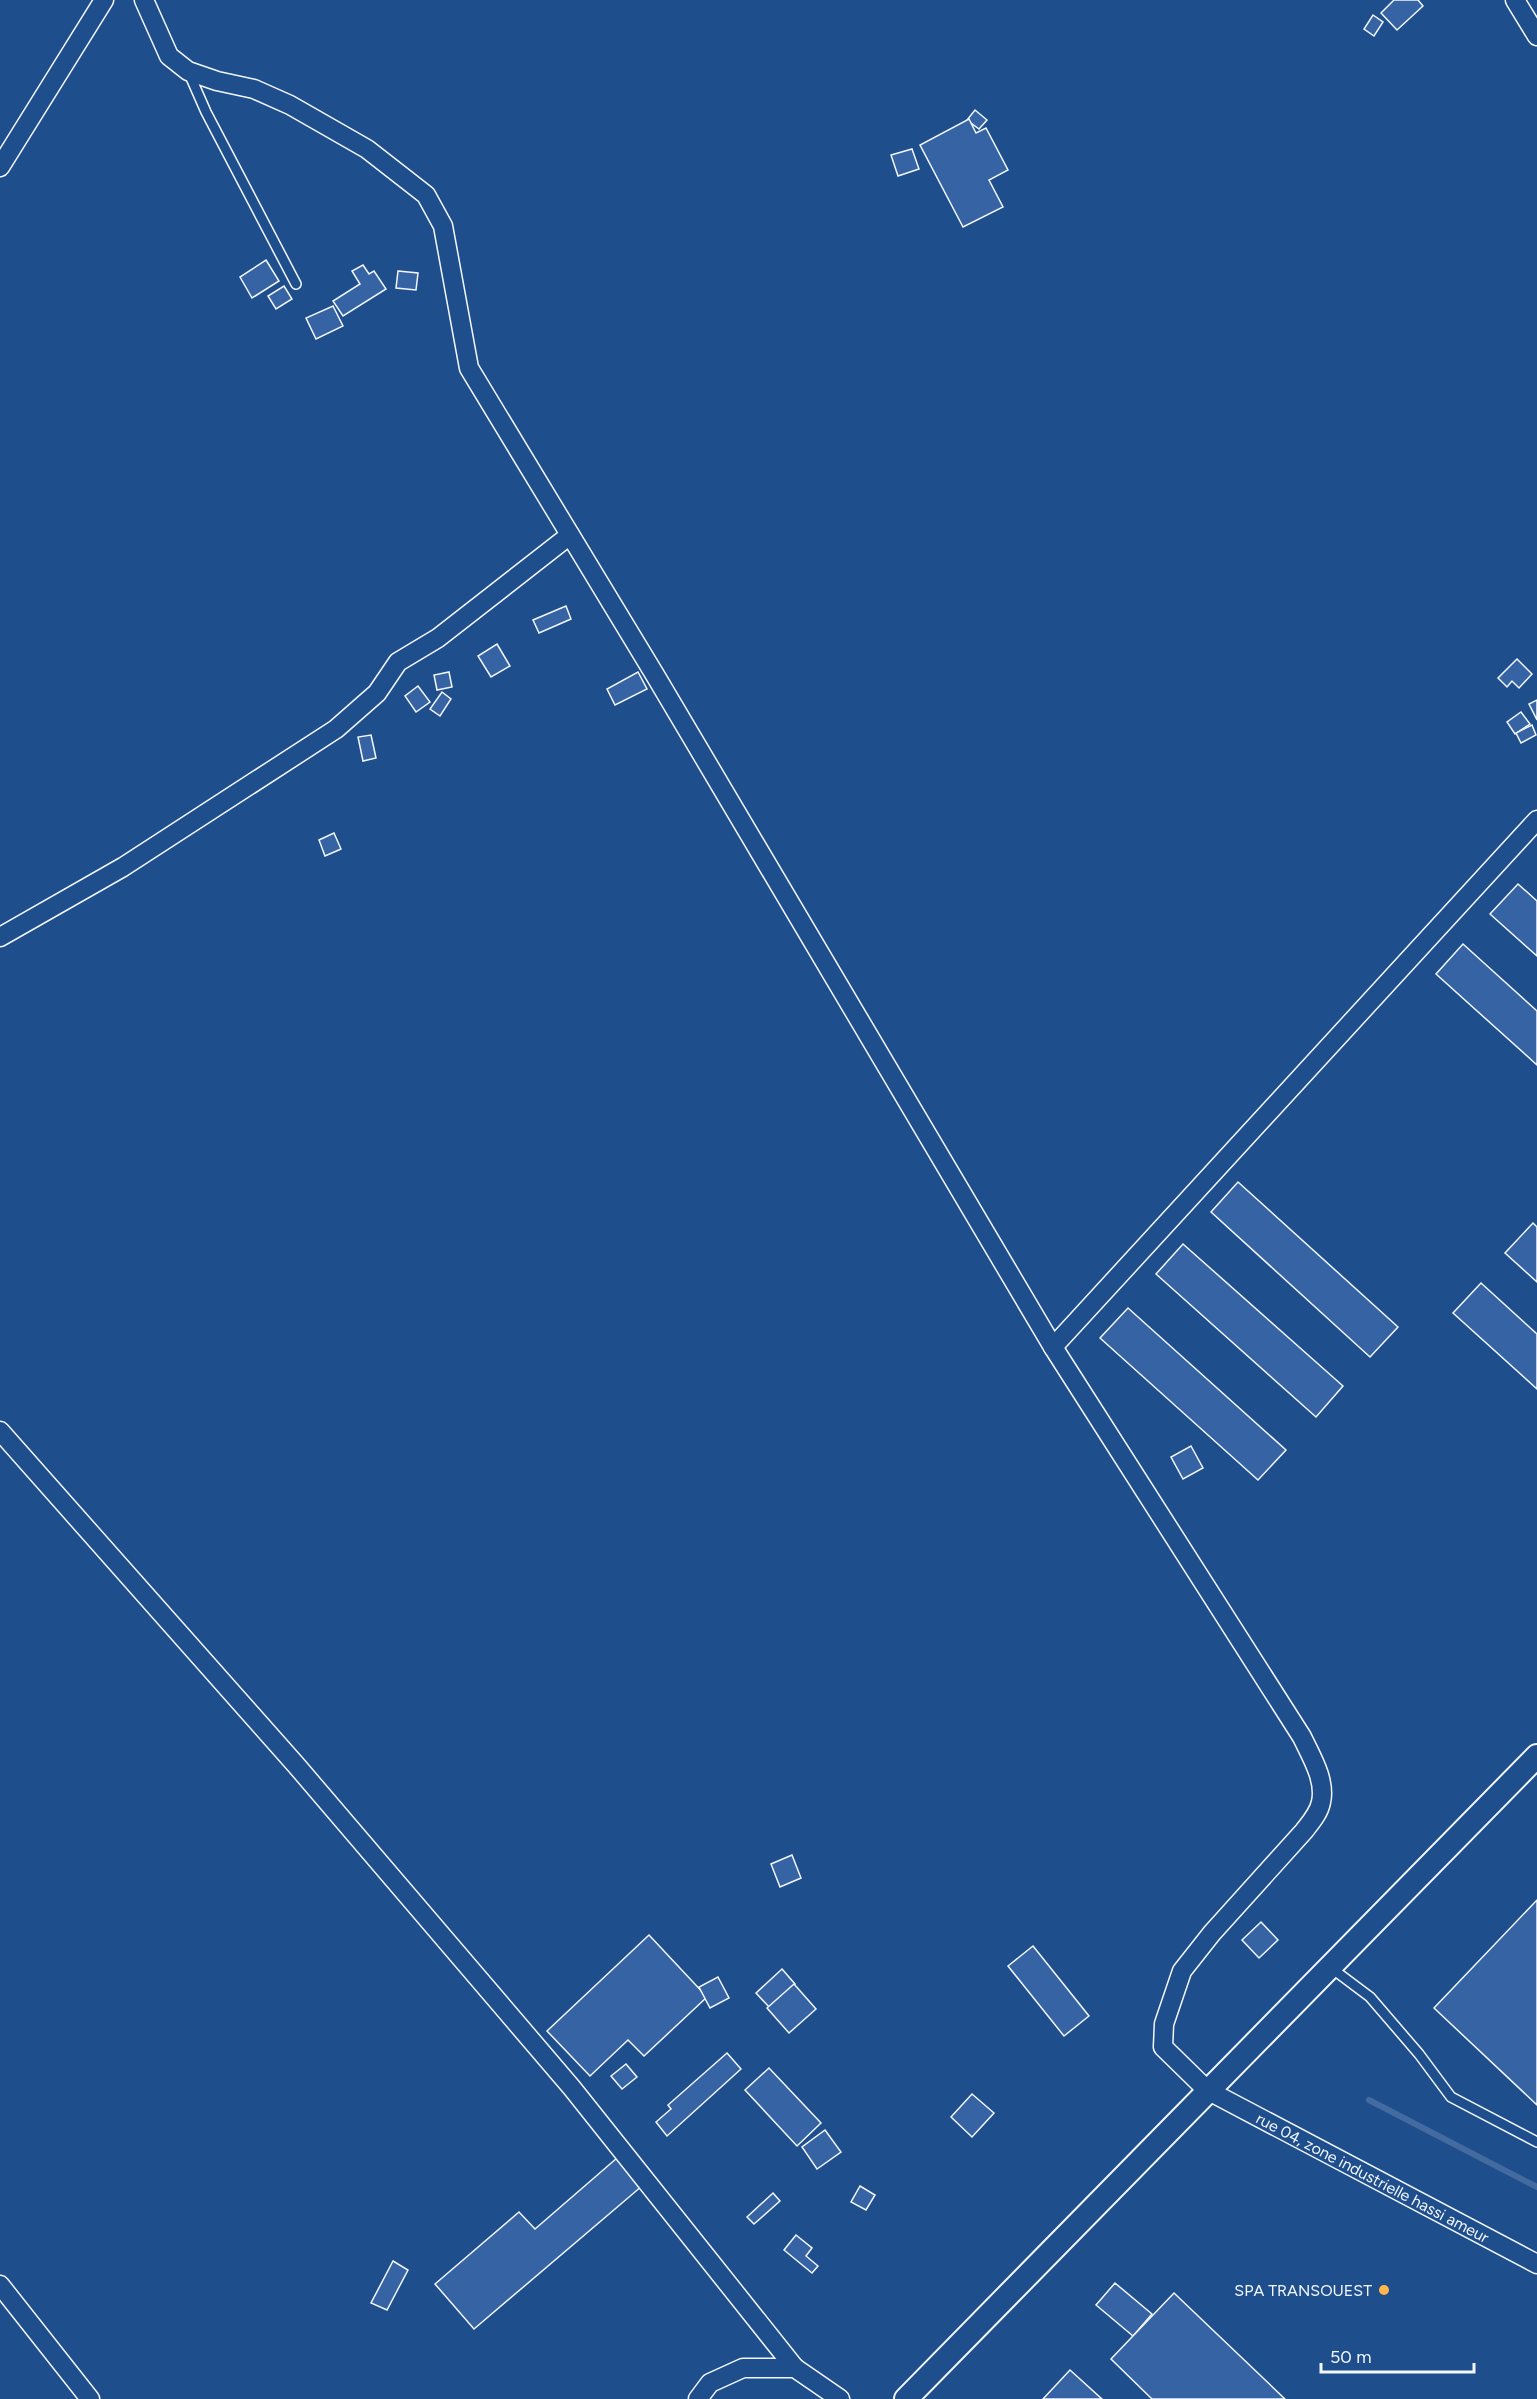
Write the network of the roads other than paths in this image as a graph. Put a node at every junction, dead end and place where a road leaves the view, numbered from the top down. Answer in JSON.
{"nodes":[{"id":1,"x":104,"y":0,"type":"edge"},
{"id":2,"x":144,"y":0,"type":"edge"},
{"id":3,"x":1515,"y":0,"type":"edge"},
{"id":4,"x":1537,"y":36,"type":"edge"},
{"id":5,"x":188,"y":71,"type":"junction"},
{"id":6,"x":0,"y":166,"type":"edge"},
{"id":7,"x":296,"y":284,"type":"dead end"},
{"id":8,"x":570,"y":536,"type":"junction"},
{"id":9,"x":1537,"y":820,"type":"edge"},
{"id":10,"x":0,"y":937,"type":"edge"},
{"id":11,"x":1053,"y":1347,"type":"junction"},
{"id":12,"x":0,"y":1431,"type":"edge"},
{"id":13,"x":1537,"y":1756,"type":"edge"},
{"id":14,"x":1330,"y":1967,"type":"junction"},
{"id":15,"x":1207,"y":2090,"type":"junction"},
{"id":16,"x":1537,"y":2142,"type":"edge"},
{"id":17,"x":1537,"y":2264,"type":"edge"},
{"id":18,"x":0,"y":2285,"type":"edge"},
{"id":19,"x":795,"y":2368,"type":"junction"},
{"id":20,"x":90,"y":2399,"type":"edge"},
{"id":21,"x":698,"y":2399,"type":"edge"},
{"id":22,"x":840,"y":2399,"type":"edge"},
{"id":23,"x":906,"y":2399,"type":"edge"}],
"edges":[{"from":1,"to":6,"type":"street"},
{"from":2,"to":5,"type":"street"},
{"from":3,"to":4,"type":"street"},
{"from":5,"to":7,"type":"lane"},
{"from":5,"to":8,"type":"street","name":"rue 04, zone industrielle hassi ameur"},
{"from":8,"to":10,"type":"street"},
{"from":8,"to":11,"type":"street","name":"rue 04, zone industrielle hassi ameur"},
{"from":9,"to":11,"type":"street"},
{"from":11,"to":15,"type":"street","name":"rue 04, zone industrielle hassi ameur"},
{"from":12,"to":19,"type":"street"},
{"from":13,"to":14,"type":"street"},
{"from":14,"to":15,"type":"street"},
{"from":14,"to":16,"type":"lane"},
{"from":15,"to":17,"type":"street","name":"rue 04, zone industrielle hassi ameur"},
{"from":15,"to":23,"type":"street"},
{"from":18,"to":20,"type":"street"},
{"from":19,"to":21,"type":"street"},
{"from":19,"to":22,"type":"street"}]}
